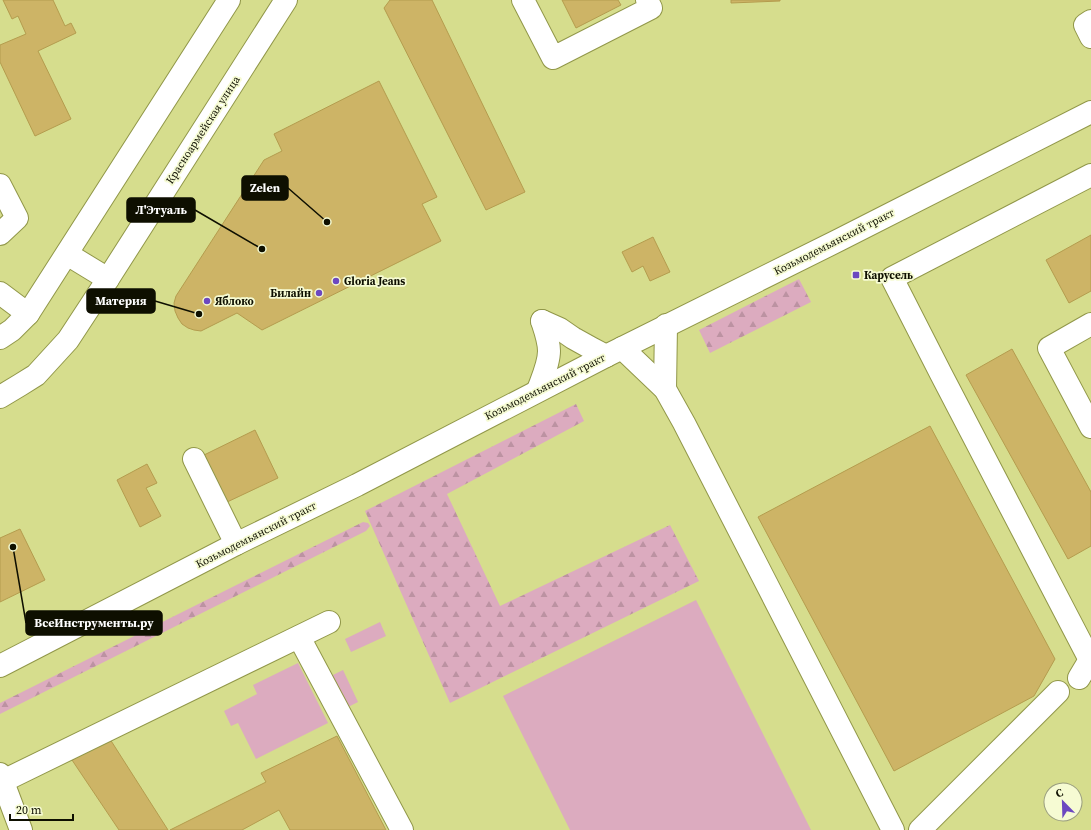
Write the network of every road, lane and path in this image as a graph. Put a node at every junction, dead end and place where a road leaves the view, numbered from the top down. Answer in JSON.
{"nodes":[{"id":1,"x":229,"y":0,"type":"edge"},
{"id":2,"x":286,"y":0,"type":"edge"},
{"id":3,"x":523,"y":0,"type":"edge"},
{"id":4,"x":647,"y":0,"type":"edge"},
{"id":5,"x":1091,"y":21,"type":"edge"},
{"id":6,"x":1091,"y":37,"type":"edge"},
{"id":7,"x":1090,"y":116,"type":"edge"},
{"id":8,"x":1091,"y":175,"type":"edge"},
{"id":9,"x":0,"y":185,"type":"edge"},
{"id":10,"x":0,"y":234,"type":"edge"},
{"id":11,"x":67,"y":254,"type":"junction"},
{"id":12,"x":108,"y":280,"type":"junction"},
{"id":13,"x":0,"y":293,"type":"edge"},
{"id":14,"x":28,"y":314,"type":"junction"},
{"id":15,"x":1091,"y":324,"type":"edge"},
{"id":16,"x":666,"y":325,"type":"junction"},
{"id":17,"x":0,"y":338,"type":"edge"},
{"id":18,"x":614,"y":352,"type":"junction"},
{"id":19,"x":665,"y":389,"type":"junction"},
{"id":20,"x":538,"y":390,"type":"junction"},
{"id":21,"x":0,"y":397,"type":"edge"},
{"id":22,"x":1091,"y":427,"type":"edge"},
{"id":23,"x":194,"y":458,"type":"dead end"},
{"id":24,"x":236,"y":544,"type":"junction"},
{"id":25,"x":329,"y":622,"type":"dead end"},
{"id":26,"x":299,"y":637,"type":"junction"},
{"id":27,"x":1086,"y":665,"type":"edge"},
{"id":28,"x":0,"y":666,"type":"edge"},
{"id":29,"x":1058,"y":692,"type":"dead end"},
{"id":30,"x":2,"y":777,"type":"edge"},
{"id":31,"x":21,"y":830,"type":"edge"},
{"id":32,"x":402,"y":830,"type":"edge"},
{"id":33,"x":893,"y":830,"type":"edge"},
{"id":34,"x":920,"y":830,"type":"edge"}],
"edges":[{"from":1,"to":11,"type":"main road"},
{"from":2,"to":12,"type":"main road","name":"Красноармейская улица"},
{"from":3,"to":4,"type":"main road"},
{"from":5,"to":6,"type":"main road"},
{"from":7,"to":16,"type":"main road","name":"Козьмодемьянский тракт"},
{"from":8,"to":27,"type":"main road"},
{"from":9,"to":10,"type":"main road"},
{"from":11,"to":12,"type":"main road"},
{"from":11,"to":14,"type":"main road"},
{"from":12,"to":21,"type":"main road","name":"Красноармейская улица"},
{"from":13,"to":14,"type":"main road"},
{"from":14,"to":17,"type":"main road"},
{"from":15,"to":22,"type":"main road"},
{"from":16,"to":18,"type":"main road","name":"Козьмодемьянский тракт"},
{"from":16,"to":19,"type":"main road"},
{"from":18,"to":19,"type":"main road"},
{"from":18,"to":20,"type":"main road","name":"Козьмодемьянский тракт"},
{"from":18,"to":20,"type":"main road"},
{"from":19,"to":33,"type":"main road"},
{"from":20,"to":24,"type":"main road","name":"Козьмодемьянский тракт"},
{"from":23,"to":24,"type":"main road"},
{"from":24,"to":28,"type":"main road","name":"Козьмодемьянский тракт"},
{"from":25,"to":26,"type":"main road"},
{"from":26,"to":30,"type":"main road"},
{"from":26,"to":32,"type":"main road"},
{"from":29,"to":34,"type":"main road"},
{"from":30,"to":31,"type":"main road"}]}
